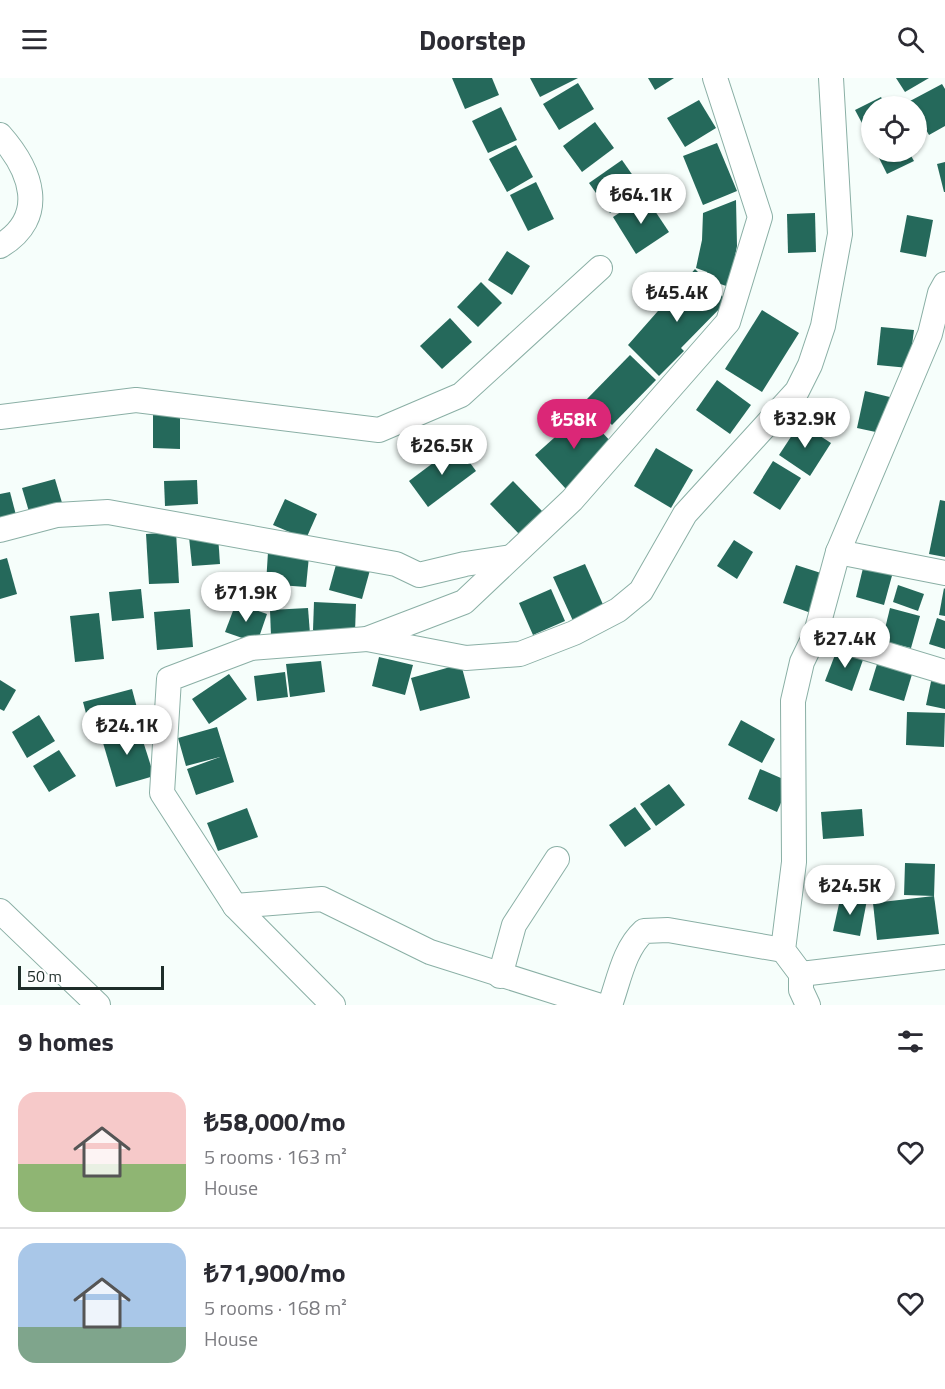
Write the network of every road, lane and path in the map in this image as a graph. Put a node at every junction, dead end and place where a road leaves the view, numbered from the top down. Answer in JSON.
{"nodes":[{"id":1,"x":715,"y":78,"type":"edge"},
{"id":2,"x":831,"y":78,"type":"edge"},
{"id":3,"x":0,"y":135,"type":"edge"},
{"id":4,"x":0,"y":246,"type":"edge"},
{"id":5,"x":600,"y":268,"type":"dead end"},
{"id":6,"x":945,"y":284,"type":"edge"},
{"id":7,"x":0,"y":417,"type":"edge"},
{"id":8,"x":0,"y":530,"type":"edge"},
{"id":9,"x":838,"y":552,"type":"junction"},
{"id":10,"x":511,"y":557,"type":"junction"},
{"id":11,"x":945,"y":573,"type":"edge"},
{"id":12,"x":816,"y":633,"type":"junction"},
{"id":13,"x":367,"y":639,"type":"junction"},
{"id":14,"x":945,"y":672,"type":"edge"},
{"id":15,"x":557,"y":859,"type":"dead end"},
{"id":16,"x":235,"y":906,"type":"junction"},
{"id":17,"x":0,"y":911,"type":"edge"},
{"id":18,"x":783,"y":950,"type":"junction"},
{"id":19,"x":945,"y":957,"type":"edge"},
{"id":20,"x":801,"y":974,"type":"junction"},
{"id":21,"x":500,"y":976,"type":"junction"},
{"id":22,"x":98,"y":1005,"type":"edge"},
{"id":23,"x":333,"y":1005,"type":"edge"},
{"id":24,"x":597,"y":1005,"type":"edge"},
{"id":25,"x":610,"y":1005,"type":"edge"},
{"id":26,"x":808,"y":1005,"type":"edge"}],
"edges":[{"from":1,"to":10,"type":"street"},
{"from":2,"to":13,"type":"street"},
{"from":3,"to":4,"type":"street"},
{"from":5,"to":7,"type":"street"},
{"from":6,"to":9,"type":"street"},
{"from":8,"to":10,"type":"street"},
{"from":9,"to":11,"type":"street"},
{"from":9,"to":12,"type":"street"},
{"from":10,"to":13,"type":"street"},
{"from":12,"to":14,"type":"street"},
{"from":12,"to":18,"type":"street"},
{"from":13,"to":16,"type":"street"},
{"from":15,"to":21,"type":"street"},
{"from":16,"to":21,"type":"street"},
{"from":16,"to":23,"type":"street"},
{"from":17,"to":22,"type":"street"},
{"from":18,"to":20,"type":"street"},
{"from":18,"to":25,"type":"street"},
{"from":19,"to":20,"type":"street"},
{"from":20,"to":26,"type":"street"},
{"from":21,"to":24,"type":"street"}]}
